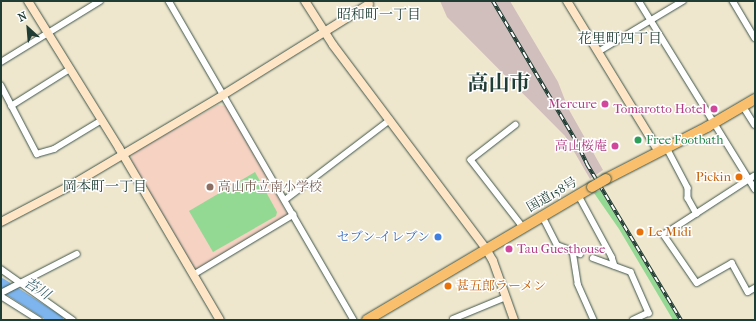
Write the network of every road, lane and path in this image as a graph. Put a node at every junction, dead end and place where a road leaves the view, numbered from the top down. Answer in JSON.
{"nodes":[{"id":1,"x":28,"y":1,"type":"edge"},
{"id":2,"x":100,"y":1,"type":"edge"},
{"id":3,"x":169,"y":1,"type":"edge"},
{"id":4,"x":305,"y":1,"type":"edge"},
{"id":5,"x":567,"y":1,"type":"edge"},
{"id":6,"x":639,"y":1,"type":"edge"},
{"id":7,"x":684,"y":1,"type":"edge"},
{"id":8,"x":733,"y":1,"type":"edge"},
{"id":9,"x":369,"y":4,"type":"dead end"},
{"id":10,"x":650,"y":21,"type":"junction"},
{"id":11,"x":48,"y":33,"type":"junction"},
{"id":12,"x":324,"y":33,"type":"junction"},
{"id":13,"x":755,"y":38,"type":"edge"},
{"id":14,"x":598,"y":52,"type":"junction"},
{"id":15,"x":1,"y":62,"type":"edge"},
{"id":16,"x":70,"y":69,"type":"junction"},
{"id":17,"x":1,"y":85,"type":"edge"},
{"id":18,"x":223,"y":95,"type":"junction"},
{"id":19,"x":755,"y":99,"type":"edge"},
{"id":20,"x":11,"y":106,"type":"junction"},
{"id":21,"x":743,"y":106,"type":"junction"},
{"id":22,"x":102,"y":120,"type":"junction"},
{"id":23,"x":390,"y":120,"type":"junction"},
{"id":24,"x":713,"y":124,"type":"junction"},
{"id":25,"x":516,"y":125,"type":"dead end"},
{"id":26,"x":755,"y":125,"type":"edge"},
{"id":27,"x":663,"y":150,"type":"junction"},
{"id":28,"x":123,"y":154,"type":"junction"},
{"id":29,"x":755,"y":176,"type":"edge"},
{"id":30,"x":750,"y":180,"type":"junction"},
{"id":31,"x":755,"y":189,"type":"edge"},
{"id":32,"x":578,"y":194,"type":"junction"},
{"id":33,"x":284,"y":200,"type":"junction"},
{"id":34,"x":698,"y":214,"type":"junction"},
{"id":35,"x":293,"y":215,"type":"junction"},
{"id":36,"x":542,"y":215,"type":"junction"},
{"id":37,"x":1,"y":222,"type":"edge"},
{"id":38,"x":523,"y":227,"type":"junction"},
{"id":39,"x":486,"y":249,"type":"junction"},
{"id":40,"x":573,"y":251,"type":"junction"},
{"id":41,"x":77,"y":254,"type":"dead end"},
{"id":42,"x":580,"y":254,"type":"dead end"},
{"id":43,"x":594,"y":258,"type":"dead end"},
{"id":44,"x":615,"y":266,"type":"junction"},
{"id":45,"x":1,"y":269,"type":"edge"},
{"id":46,"x":193,"y":275,"type":"junction"},
{"id":47,"x":20,"y":283,"type":"junction"},
{"id":48,"x":755,"y":288,"type":"edge"},
{"id":49,"x":1,"y":294,"type":"edge"},
{"id":50,"x":506,"y":297,"type":"junction"},
{"id":51,"x":453,"y":319,"type":"edge"},
{"id":52,"x":39,"y":320,"type":"edge"},
{"id":53,"x":73,"y":320,"type":"edge"},
{"id":54,"x":220,"y":320,"type":"edge"},
{"id":55,"x":354,"y":320,"type":"edge"},
{"id":56,"x":367,"y":320,"type":"edge"},
{"id":57,"x":514,"y":320,"type":"edge"},
{"id":58,"x":594,"y":320,"type":"edge"},
{"id":59,"x":634,"y":320,"type":"edge"}],
"edges":[{"from":1,"to":11,"type":"street"},
{"from":2,"to":11,"type":"street"},
{"from":3,"to":18,"type":"street"},
{"from":4,"to":12,"type":"street"},
{"from":5,"to":14,"type":"street"},
{"from":6,"to":10,"type":"street"},
{"from":7,"to":10,"type":"street"},
{"from":8,"to":13,"type":"street"},
{"from":9,"to":12,"type":"street"},
{"from":10,"to":14,"type":"street"},
{"from":10,"to":24,"type":"street"},
{"from":11,"to":15,"type":"street"},
{"from":11,"to":16,"type":"street"},
{"from":12,"to":18,"type":"street"},
{"from":12,"to":23,"type":"street"},
{"from":14,"to":27,"type":"street"},
{"from":16,"to":20,"type":"street"},
{"from":16,"to":22,"type":"street"},
{"from":17,"to":20,"type":"street"},
{"from":18,"to":28,"type":"street"},
{"from":18,"to":33,"type":"street"},
{"from":19,"to":21,"type":"highway","name":"国道158号"},
{"from":20,"to":22,"type":"street"},
{"from":21,"to":24,"type":"highway","name":"国道158号"},
{"from":21,"to":26,"type":"street"},
{"from":22,"to":28,"type":"street"},
{"from":23,"to":33,"type":"street"},
{"from":23,"to":39,"type":"street"},
{"from":24,"to":27,"type":"highway","name":"国道158号"},
{"from":24,"to":30,"type":"street"},
{"from":25,"to":38,"type":"street"},
{"from":27,"to":32,"type":"highway","name":"国道158号","bridge":true},
{"from":27,"to":34,"type":"street"},
{"from":28,"to":37,"type":"street"},
{"from":28,"to":46,"type":"street"},
{"from":29,"to":30,"type":"street"},
{"from":30,"to":31,"type":"street"},
{"from":30,"to":34,"type":"street"},
{"from":32,"to":36,"type":"highway","name":"国道158号"},
{"from":32,"to":44,"type":"street"},
{"from":33,"to":35,"type":"street"},
{"from":34,"to":48,"type":"street"},
{"from":35,"to":46,"type":"street"},
{"from":35,"to":55,"type":"street"},
{"from":36,"to":38,"type":"highway","name":"国道158号"},
{"from":36,"to":40,"type":"street"},
{"from":38,"to":39,"type":"highway","name":"国道158号"},
{"from":39,"to":50,"type":"street"},
{"from":39,"to":56,"type":"highway","name":"国道158号"},
{"from":40,"to":42,"type":"street"},
{"from":40,"to":58,"type":"street"},
{"from":41,"to":47,"type":"street"},
{"from":43,"to":44,"type":"street"},
{"from":44,"to":59,"type":"street"},
{"from":45,"to":47,"type":"street"},
{"from":46,"to":54,"type":"street"},
{"from":47,"to":49,"type":"street"},
{"from":47,"to":53,"type":"street"},
{"from":49,"to":52,"type":"street"},
{"from":50,"to":51,"type":"street"},
{"from":50,"to":57,"type":"street"}]}
